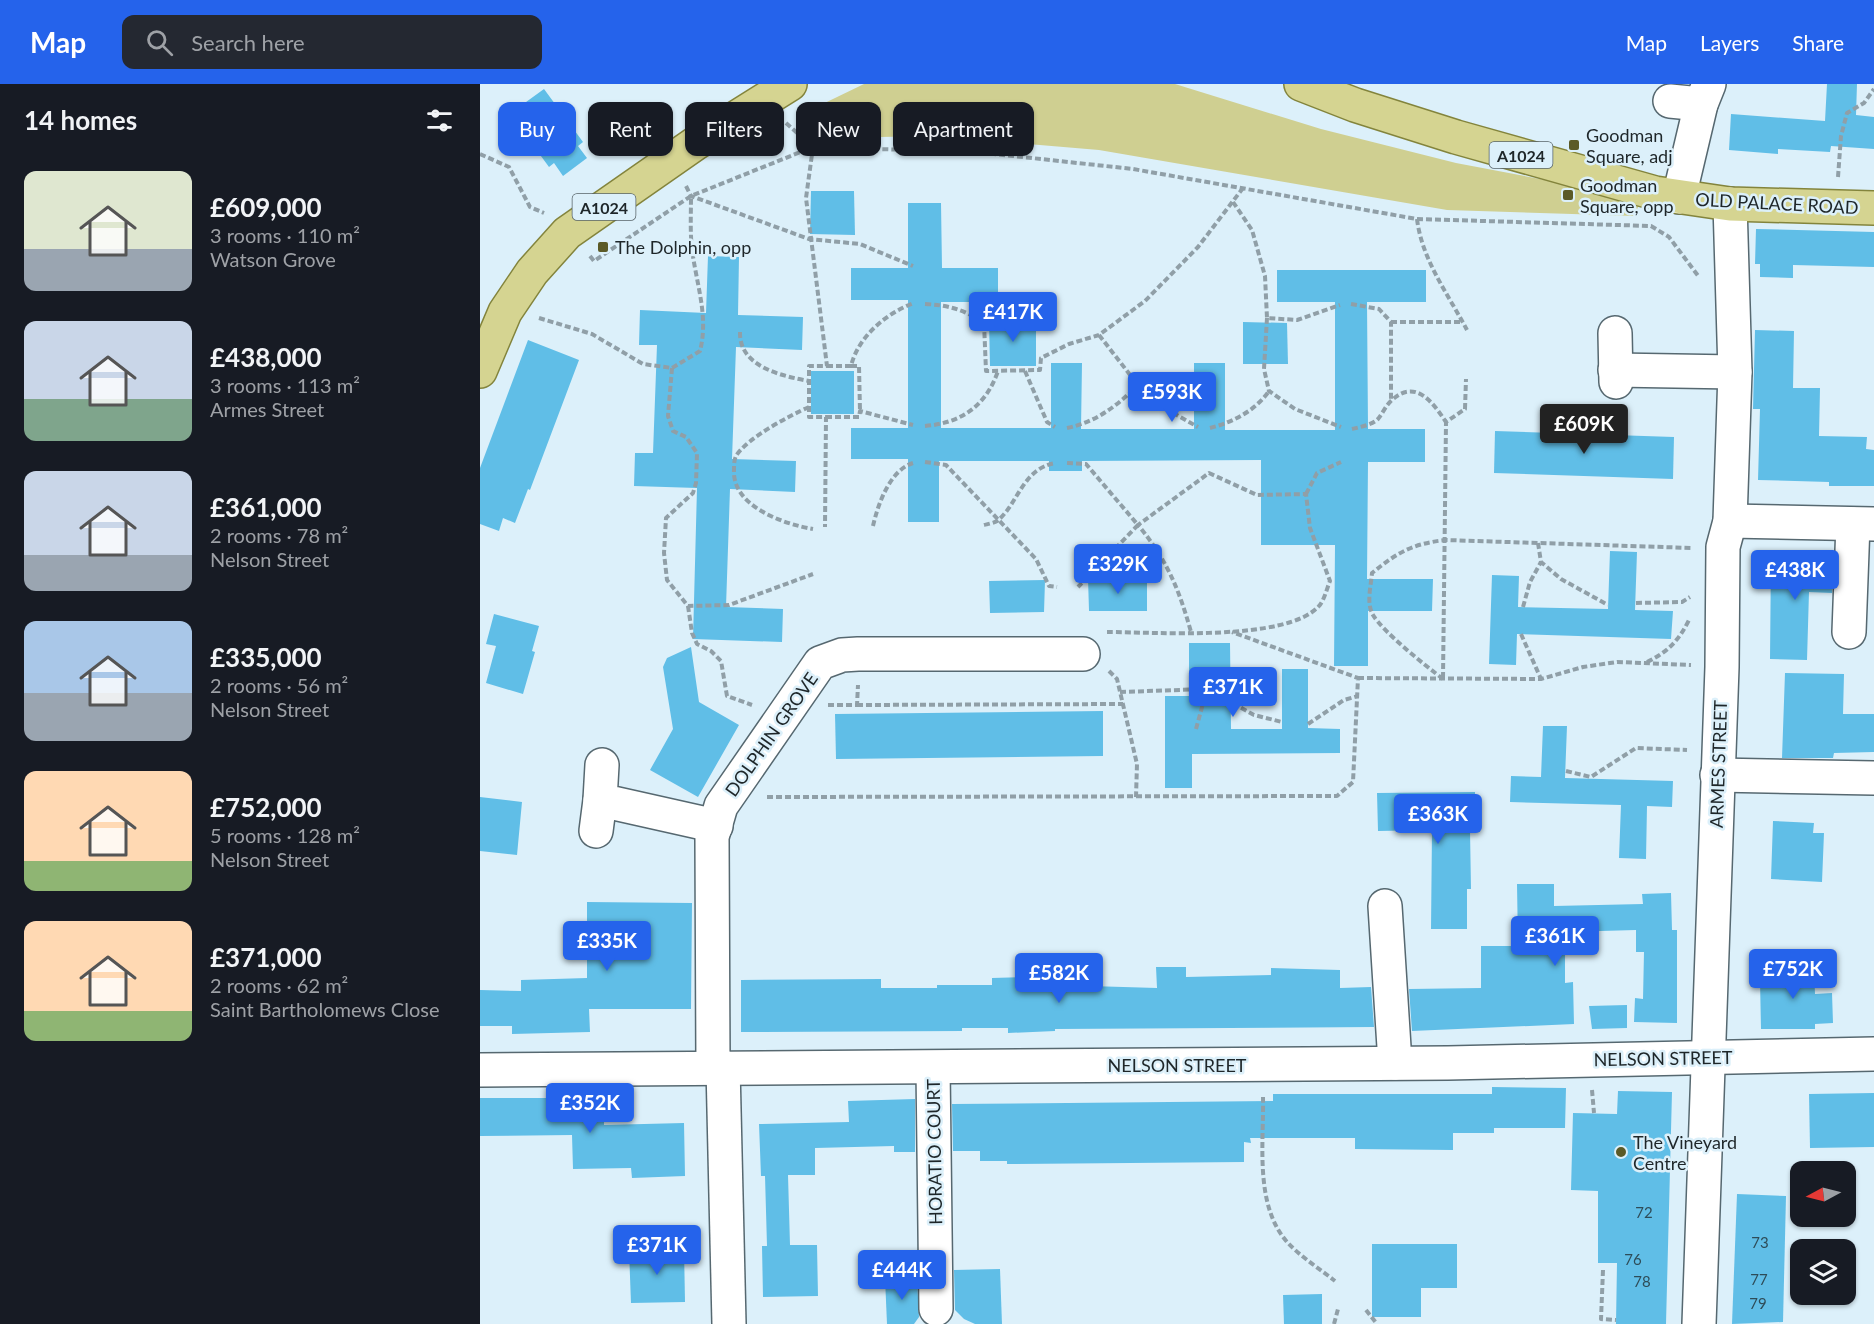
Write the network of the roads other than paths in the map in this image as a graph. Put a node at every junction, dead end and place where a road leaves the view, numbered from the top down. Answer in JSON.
{"nodes":[{"id":1,"x":790,"y":84,"type":"edge"},
{"id":2,"x":1301,"y":84,"type":"edge"},
{"id":3,"x":1705,"y":94,"type":"edge"},
{"id":4,"x":1670,"y":101,"type":"dead end"},
{"id":5,"x":1679,"y":197,"type":"junction"},
{"id":6,"x":1730,"y":204,"type":"junction"},
{"id":7,"x":1874,"y":208,"type":"edge"},
{"id":8,"x":1615,"y":333,"type":"dead end"},
{"id":9,"x":480,"y":371,"type":"edge"},
{"id":10,"x":1735,"y":372,"type":"junction"},
{"id":11,"x":1863,"y":524,"type":"edge"},
{"id":12,"x":1726,"y":534,"type":"junction"},
{"id":13,"x":1849,"y":632,"type":"dead end"},
{"id":14,"x":1090,"y":657,"type":"road end"},
{"id":15,"x":1717,"y":763,"type":"junction"},
{"id":16,"x":602,"y":765,"type":"dead end"},
{"id":17,"x":1874,"y":778,"type":"edge"},
{"id":18,"x":722,"y":811,"type":"junction"},
{"id":19,"x":1385,"y":906,"type":"dead end"},
{"id":20,"x":1874,"y":1054,"type":"edge"},
{"id":21,"x":1709,"y":1057,"type":"junction"},
{"id":22,"x":1395,"y":1064,"type":"junction"},
{"id":23,"x":718,"y":1067,"type":"junction"},
{"id":24,"x":933,"y":1068,"type":"junction"},
{"id":25,"x":480,"y":1070,"type":"edge"},
{"id":26,"x":936,"y":1309,"type":"dead end"},
{"id":27,"x":729,"y":1324,"type":"edge"},
{"id":28,"x":1699,"y":1324,"type":"edge"}],
"edges":[{"from":1,"to":9,"type":"main road","number":"A1024"},
{"from":2,"to":5,"type":"main road","name":"OLD PALACE ROAD","number":"A1024"},
{"from":3,"to":4,"type":"street"},
{"from":3,"to":5,"type":"street"},
{"from":5,"to":6,"type":"main road","name":"OLD PALACE ROAD","number":"A1024"},
{"from":6,"to":7,"type":"main road","name":"OLD PALACE ROAD","number":"A1024"},
{"from":6,"to":10,"type":"street","name":"ARMES STREET"},
{"from":8,"to":10,"type":"street"},
{"from":10,"to":12,"type":"street","name":"ARMES STREET"},
{"from":11,"to":12,"type":"street"},
{"from":11,"to":13,"type":"street"},
{"from":12,"to":15,"type":"street","name":"ARMES STREET"},
{"from":14,"to":18,"type":"street","name":"DOLPHIN GROVE"},
{"from":15,"to":17,"type":"street"},
{"from":15,"to":21,"type":"street","name":"ARMES STREET"},
{"from":16,"to":18,"type":"street"},
{"from":18,"to":23,"type":"street","name":"DOLPHIN GROVE"},
{"from":19,"to":22,"type":"street"},
{"from":20,"to":21,"type":"street","name":"NELSON STREET"},
{"from":21,"to":22,"type":"street","name":"NELSON STREET"},
{"from":21,"to":28,"type":"street","name":"ARMES STREET"},
{"from":22,"to":24,"type":"street","name":"NELSON STREET"},
{"from":23,"to":24,"type":"street","name":"NELSON STREET"},
{"from":23,"to":25,"type":"street","name":"NELSON STREET"},
{"from":23,"to":27,"type":"street","name":"DOLPHIN GROVE"},
{"from":24,"to":26,"type":"street","name":"HORATIO COURT"}]}
